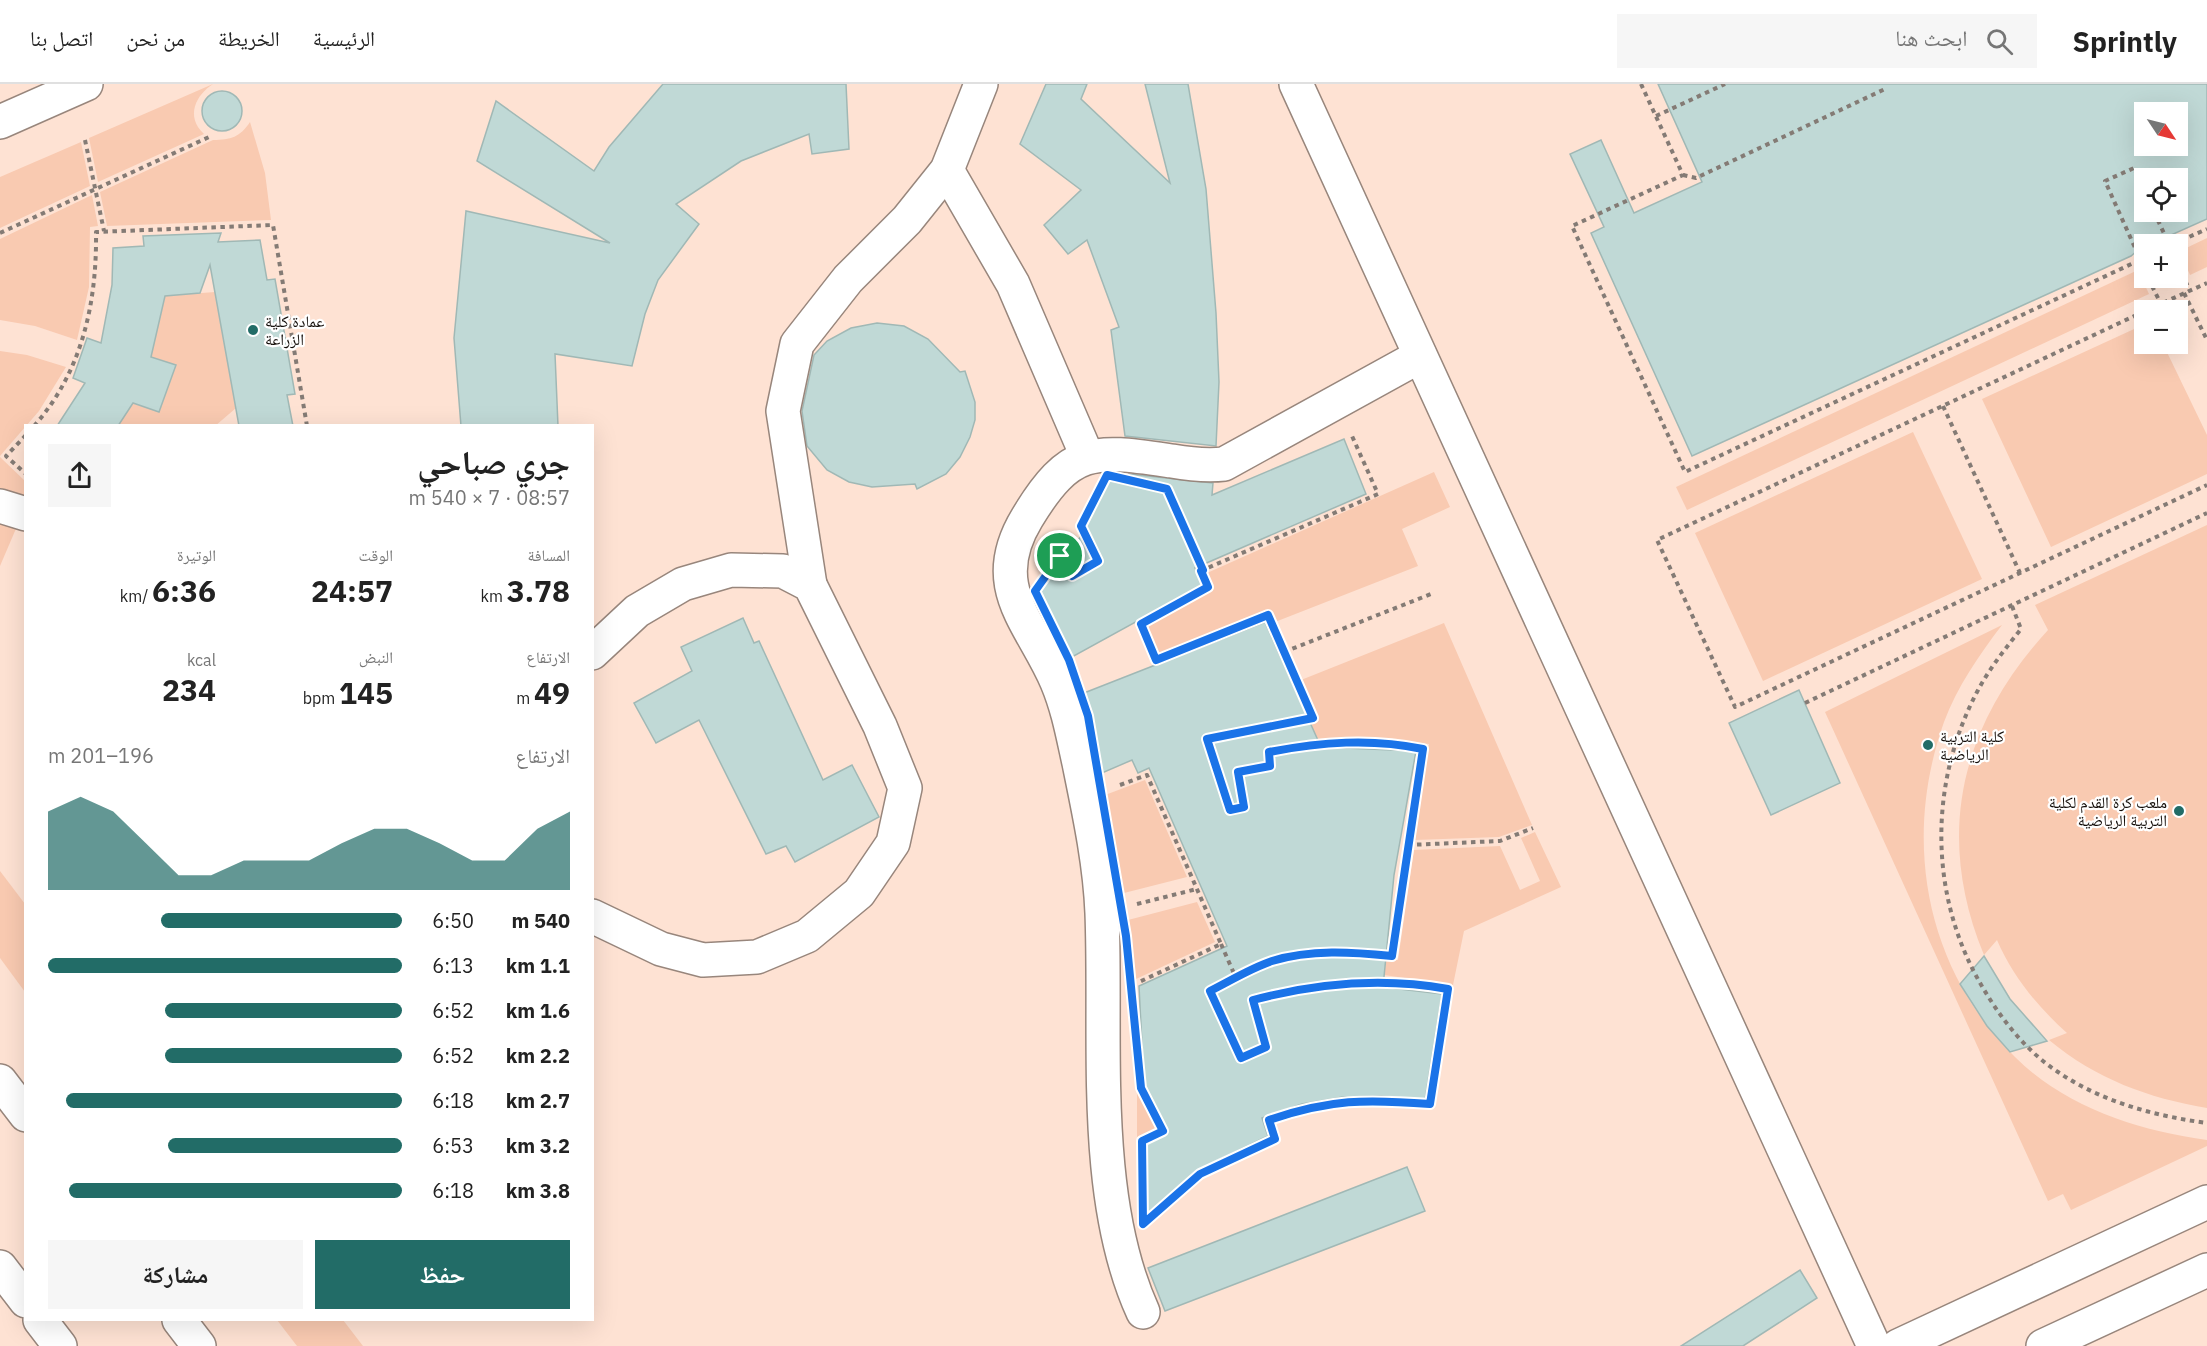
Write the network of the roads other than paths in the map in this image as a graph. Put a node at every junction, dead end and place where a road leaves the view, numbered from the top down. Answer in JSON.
{"nodes":[{"id":1,"x":86,"y":84,"type":"edge"},
{"id":2,"x":981,"y":84,"type":"edge"},
{"id":3,"x":1296,"y":84,"type":"edge"},
{"id":4,"x":0,"y":122,"type":"edge"},
{"id":5,"x":947,"y":170,"type":"junction"},
{"id":6,"x":1420,"y":356,"type":"junction"},
{"id":7,"x":1087,"y":456,"type":"junction"},
{"id":8,"x":0,"y":506,"type":"edge"},
{"id":9,"x":24,"y":513,"type":"edge"},
{"id":10,"x":810,"y":585,"type":"junction"},
{"id":11,"x":594,"y":651,"type":"edge"},
{"id":12,"x":594,"y":917,"type":"edge"},
{"id":13,"x":0,"y":1081,"type":"edge"},
{"id":14,"x":24,"y":1112,"type":"edge"},
{"id":15,"x":2207,"y":1202,"type":"edge"},
{"id":16,"x":0,"y":1267,"type":"edge"},
{"id":17,"x":2207,"y":1270,"type":"edge"},
{"id":18,"x":24,"y":1298,"type":"edge"},
{"id":19,"x":1143,"y":1312,"type":"dead end"},
{"id":20,"x":41,"y":1321,"type":"edge"},
{"id":21,"x":180,"y":1321,"type":"edge"},
{"id":22,"x":60,"y":1346,"type":"edge"},
{"id":23,"x":199,"y":1346,"type":"edge"},
{"id":24,"x":1874,"y":1346,"type":"edge"},
{"id":25,"x":1898,"y":1346,"type":"edge"},
{"id":26,"x":2043,"y":1346,"type":"edge"}],
"edges":[{"from":1,"to":4,"type":"street"},
{"from":2,"to":5,"type":"street"},
{"from":3,"to":6,"type":"street"},
{"from":5,"to":7,"type":"street"},
{"from":5,"to":10,"type":"street"},
{"from":6,"to":7,"type":"street"},
{"from":6,"to":24,"type":"street"},
{"from":7,"to":19,"type":"street"},
{"from":8,"to":9,"type":"street"},
{"from":10,"to":11,"type":"street"},
{"from":10,"to":12,"type":"street"},
{"from":13,"to":14,"type":"street"},
{"from":15,"to":25,"type":"street"},
{"from":16,"to":18,"type":"street"},
{"from":17,"to":26,"type":"street"},
{"from":20,"to":22,"type":"street"},
{"from":21,"to":23,"type":"street"}]}
